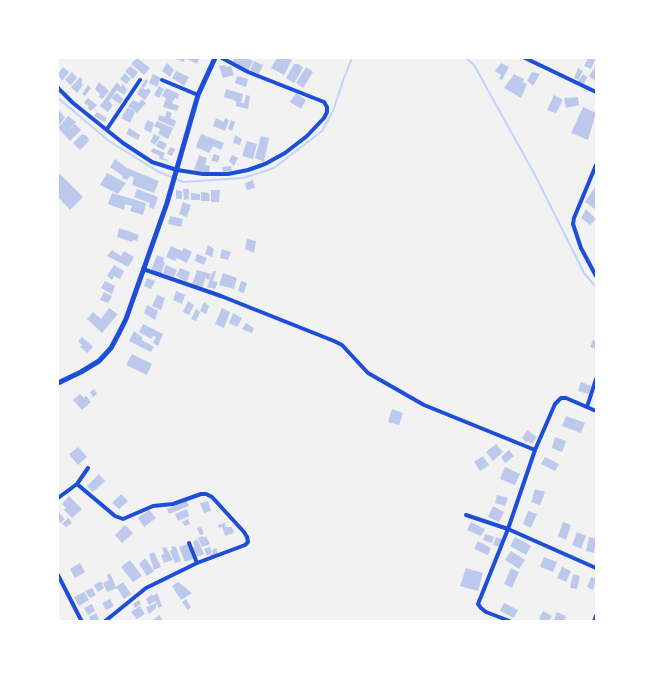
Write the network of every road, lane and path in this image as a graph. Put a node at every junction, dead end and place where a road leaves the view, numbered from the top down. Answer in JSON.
{"nodes":[{"id":1,"x":215,"y":58,"type":"edge"},
{"id":2,"x":222,"y":58,"type":"edge"},
{"id":3,"x":524,"y":58,"type":"edge"},
{"id":4,"x":140,"y":80,"type":"dead end"},
{"id":5,"x":162,"y":80,"type":"dead end"},
{"id":6,"x":58,"y":88,"type":"edge"},
{"id":7,"x":596,"y":92,"type":"edge"},
{"id":8,"x":198,"y":95,"type":"junction"},
{"id":9,"x":107,"y":129,"type":"junction"},
{"id":10,"x":596,"y":165,"type":"edge"},
{"id":11,"x":177,"y":170,"type":"junction"},
{"id":12,"x":143,"y":269,"type":"junction"},
{"id":13,"x":596,"y":276,"type":"edge"},
{"id":14,"x":596,"y":379,"type":"edge"},
{"id":15,"x":58,"y":383,"type":"edge"},
{"id":16,"x":587,"y":407,"type":"junction"},
{"id":17,"x":596,"y":411,"type":"edge"},
{"id":18,"x":535,"y":450,"type":"junction"},
{"id":19,"x":88,"y":468,"type":"dead end"},
{"id":20,"x":77,"y":484,"type":"junction"},
{"id":21,"x":58,"y":498,"type":"edge"},
{"id":22,"x":466,"y":515,"type":"dead end"},
{"id":23,"x":508,"y":529,"type":"junction"},
{"id":24,"x":189,"y":543,"type":"dead end"},
{"id":25,"x":197,"y":563,"type":"junction"},
{"id":26,"x":596,"y":568,"type":"edge"},
{"id":27,"x":58,"y":575,"type":"edge"},
{"id":28,"x":596,"y":616,"type":"edge"},
{"id":29,"x":82,"y":622,"type":"edge"},
{"id":30,"x":104,"y":622,"type":"edge"},
{"id":31,"x":512,"y":622,"type":"edge"},
{"id":32,"x":594,"y":622,"type":"edge"}],
"edges":[{"from":1,"to":8,"type":"street"},
{"from":2,"to":11,"type":"street"},
{"from":3,"to":7,"type":"street"},
{"from":4,"to":9,"type":"street"},
{"from":5,"to":8,"type":"street"},
{"from":6,"to":9,"type":"street"},
{"from":8,"to":11,"type":"street"},
{"from":9,"to":11,"type":"street"},
{"from":10,"to":13,"type":"street"},
{"from":11,"to":12,"type":"street"},
{"from":12,"to":15,"type":"street"},
{"from":12,"to":18,"type":"street"},
{"from":14,"to":16,"type":"street"},
{"from":16,"to":17,"type":"street"},
{"from":16,"to":18,"type":"street"},
{"from":18,"to":23,"type":"street"},
{"from":19,"to":20,"type":"street"},
{"from":20,"to":21,"type":"street"},
{"from":20,"to":25,"type":"street"},
{"from":22,"to":23,"type":"street"},
{"from":23,"to":26,"type":"street"},
{"from":23,"to":31,"type":"street"},
{"from":24,"to":25,"type":"street"},
{"from":25,"to":30,"type":"street"},
{"from":27,"to":29,"type":"street"},
{"from":28,"to":32,"type":"street"}]}
